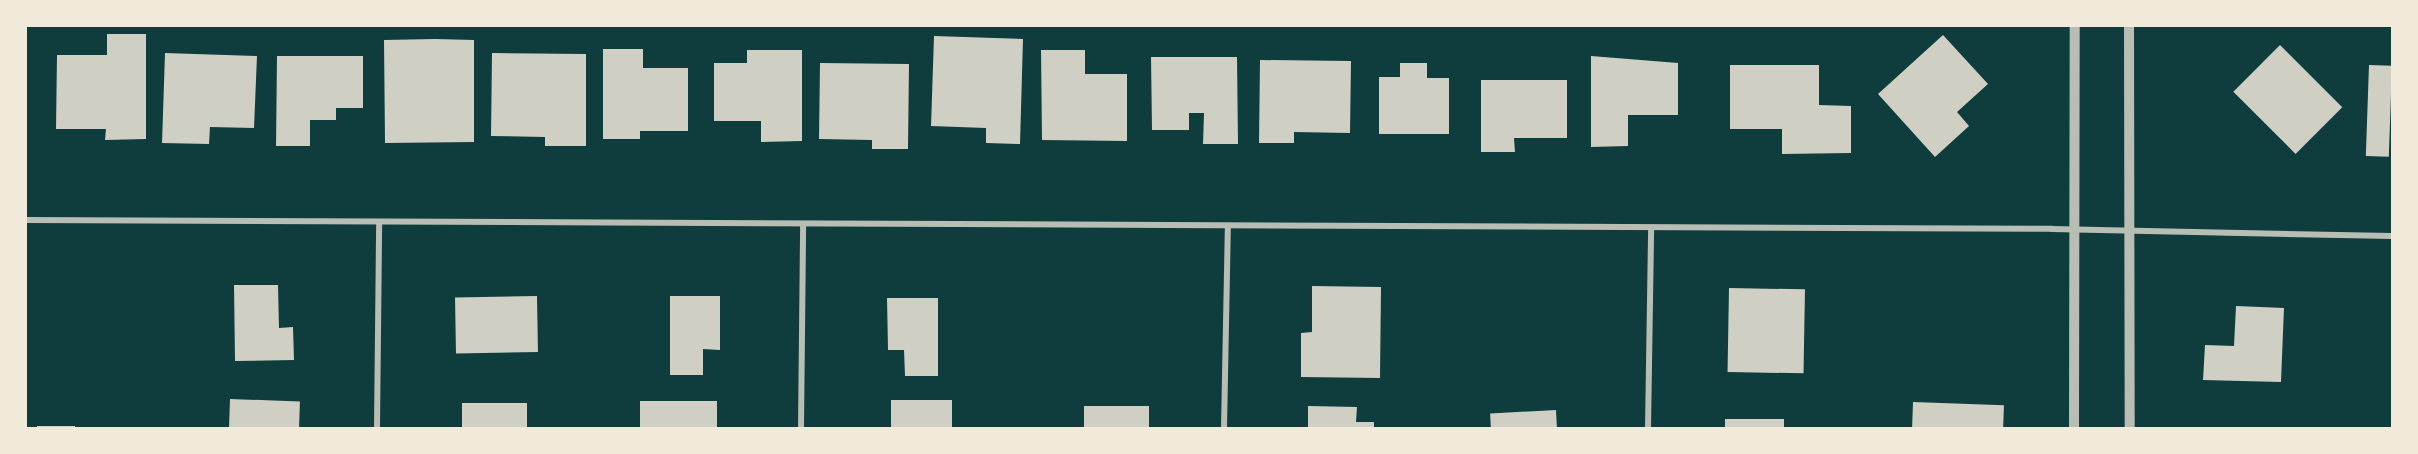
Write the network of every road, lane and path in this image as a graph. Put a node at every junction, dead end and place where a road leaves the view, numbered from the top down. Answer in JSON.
{"nodes":[{"id":1,"x":2075,"y":26,"type":"edge"},
{"id":2,"x":2129,"y":26,"type":"edge"},
{"id":3,"x":26,"y":220,"type":"edge"},
{"id":4,"x":379,"y":222,"type":"junction"},
{"id":5,"x":803,"y":225,"type":"junction"},
{"id":6,"x":1228,"y":227,"type":"junction"},
{"id":7,"x":1651,"y":228,"type":"junction"},
{"id":8,"x":2076,"y":230,"type":"junction"},
{"id":9,"x":2131,"y":230,"type":"junction"},
{"id":10,"x":2392,"y":236,"type":"edge"},
{"id":11,"x":377,"y":429,"type":"edge"},
{"id":12,"x":801,"y":429,"type":"edge"},
{"id":13,"x":1224,"y":429,"type":"edge"},
{"id":14,"x":1648,"y":429,"type":"edge"},
{"id":15,"x":2074,"y":429,"type":"edge"},
{"id":16,"x":2130,"y":429,"type":"edge"}],
"edges":[{"from":1,"to":8,"type":"street"},
{"from":2,"to":9,"type":"street"},
{"from":3,"to":4,"type":"street"},
{"from":4,"to":5,"type":"street"},
{"from":4,"to":11,"type":"street"},
{"from":5,"to":6,"type":"street"},
{"from":5,"to":12,"type":"street"},
{"from":6,"to":7,"type":"street"},
{"from":6,"to":13,"type":"street"},
{"from":7,"to":8,"type":"street"},
{"from":7,"to":14,"type":"street"},
{"from":8,"to":9,"type":"street"},
{"from":8,"to":15,"type":"street"},
{"from":9,"to":10,"type":"street"},
{"from":9,"to":16,"type":"street"}]}
